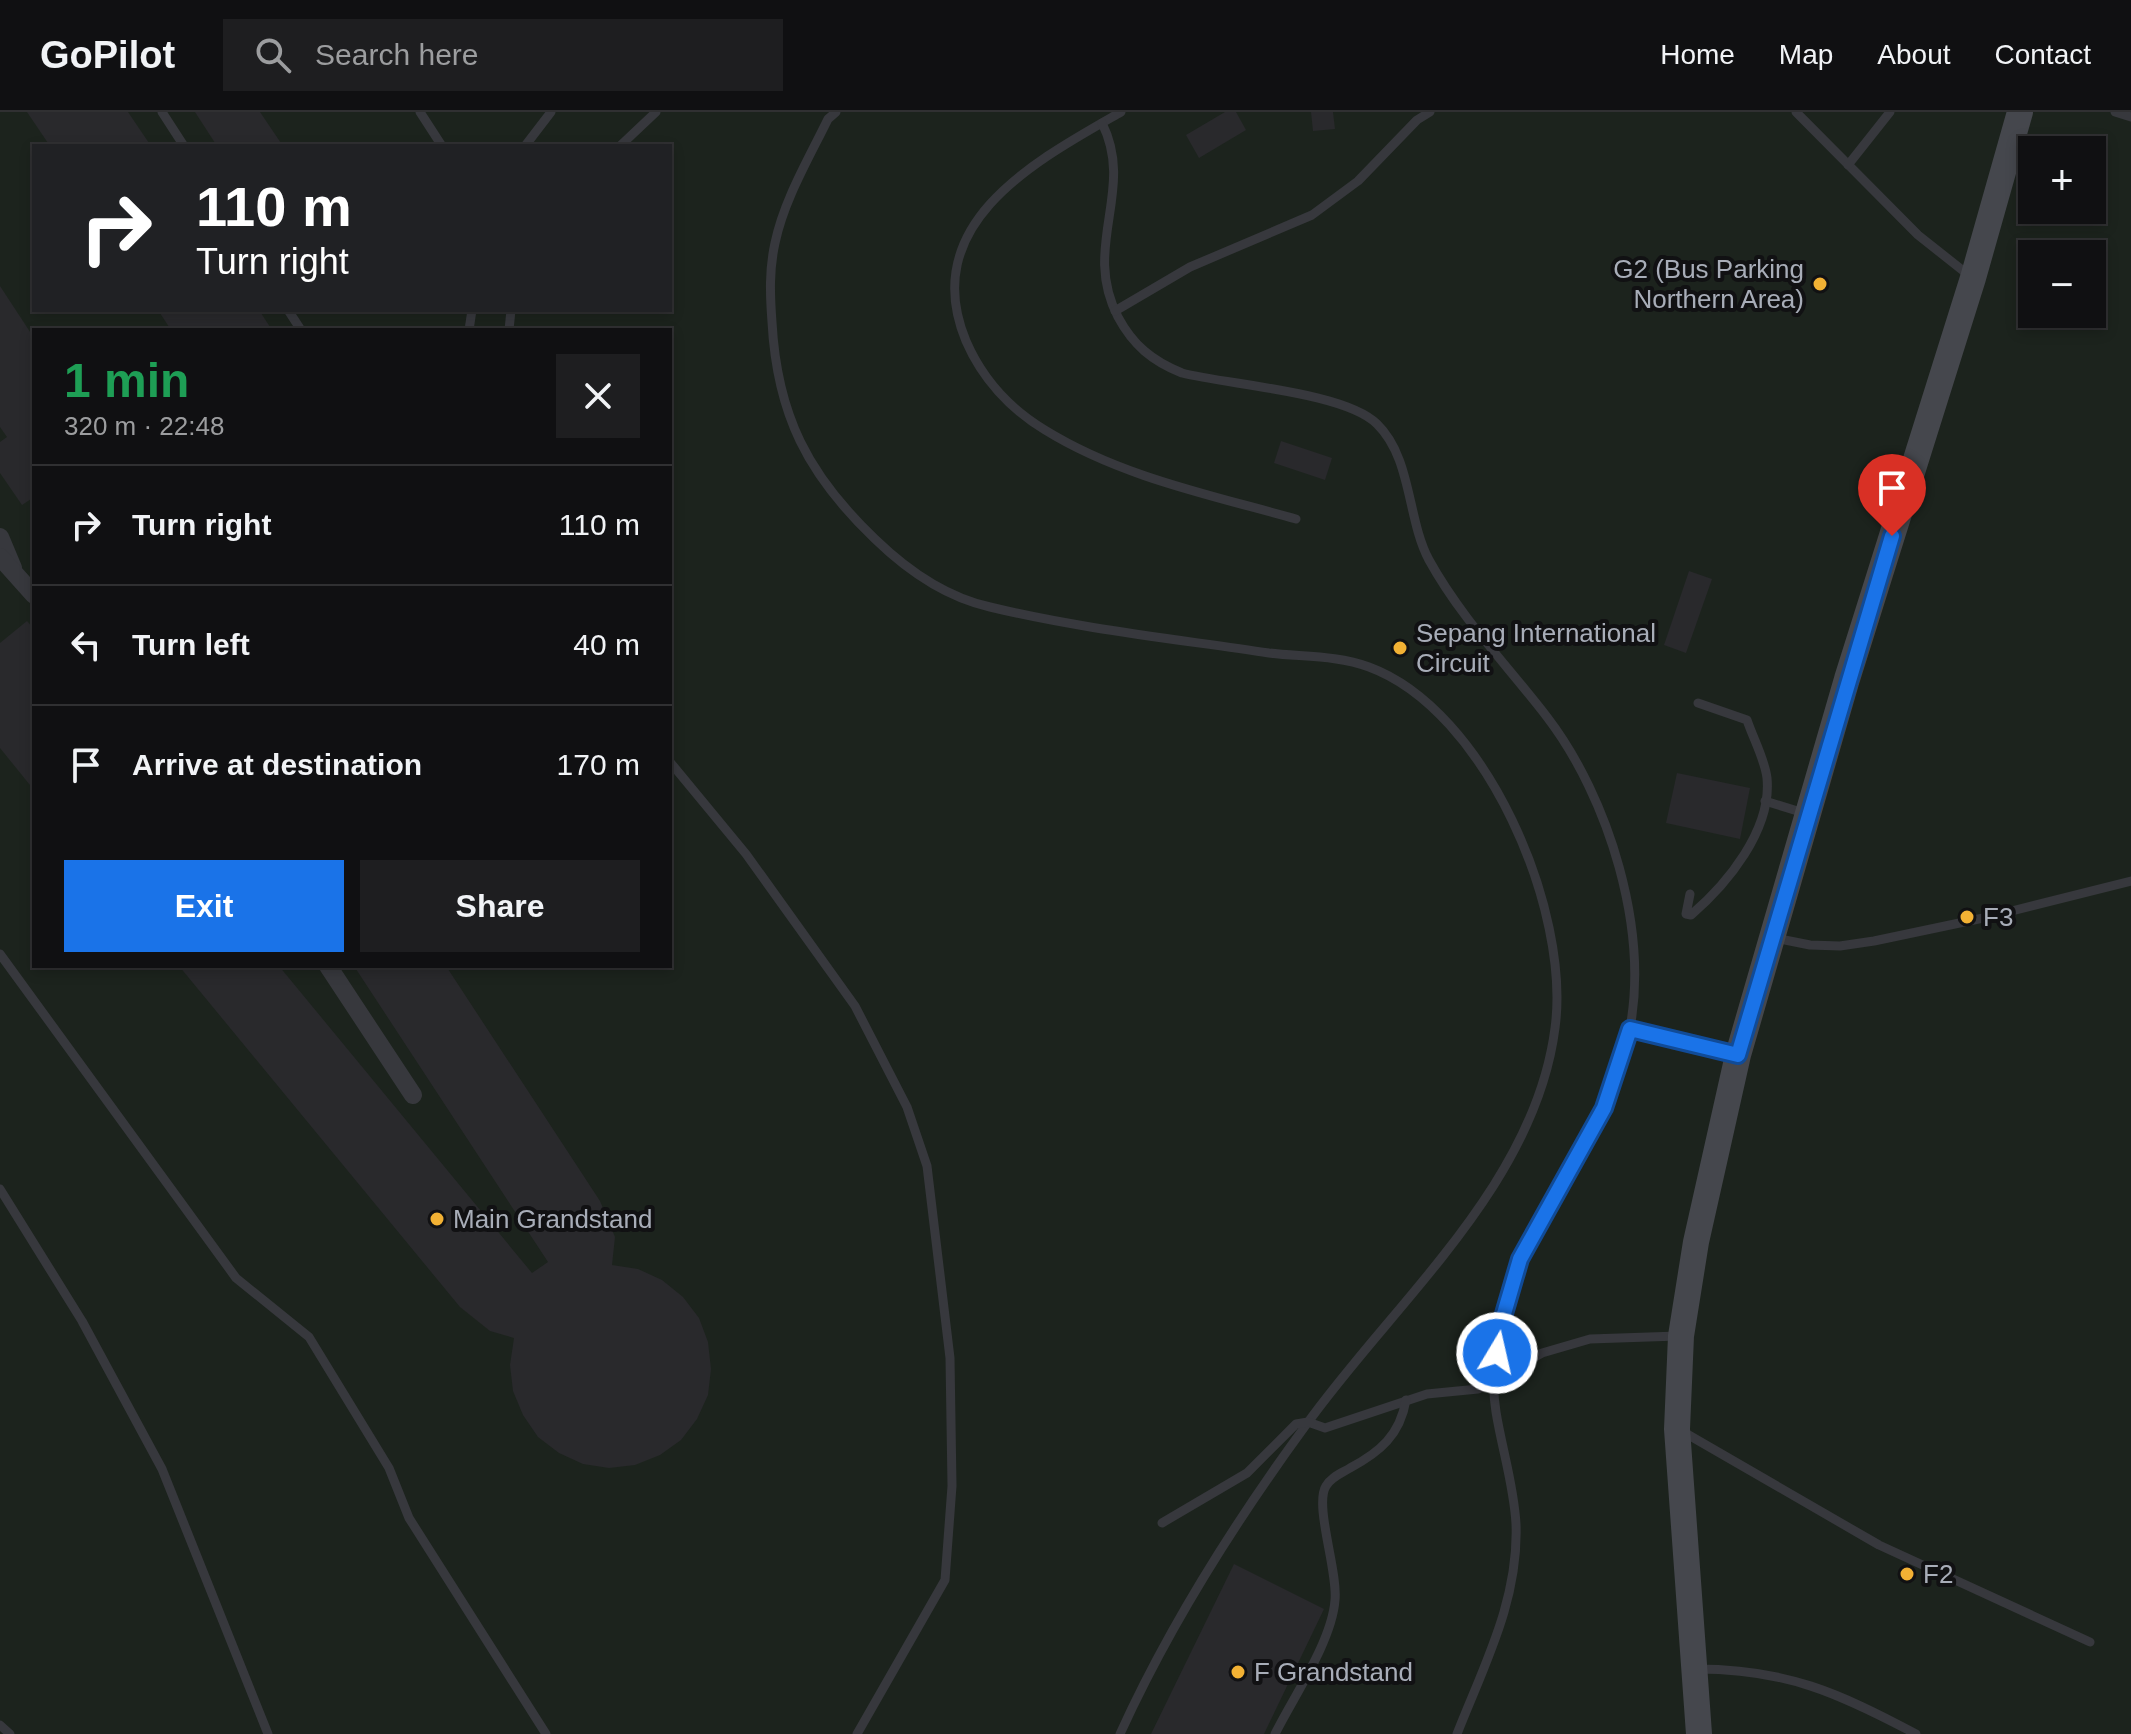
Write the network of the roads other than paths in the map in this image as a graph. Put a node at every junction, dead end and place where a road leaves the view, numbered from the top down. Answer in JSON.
{"nodes":[{"id":1,"x":162,"y":112,"type":"edge"},
{"id":2,"x":420,"y":112,"type":"edge"},
{"id":3,"x":551,"y":112,"type":"edge"},
{"id":4,"x":656,"y":112,"type":"edge"},
{"id":5,"x":836,"y":112,"type":"edge"},
{"id":6,"x":1121,"y":112,"type":"edge"},
{"id":7,"x":1430,"y":112,"type":"edge"},
{"id":8,"x":1796,"y":112,"type":"edge"},
{"id":9,"x":1890,"y":112,"type":"edge"},
{"id":10,"x":2020,"y":112,"type":"edge"},
{"id":11,"x":2115,"y":112,"type":"edge"},
{"id":12,"x":2131,"y":117,"type":"edge"},
{"id":13,"x":1102,"y":123,"type":"junction"},
{"id":14,"x":183,"y":144,"type":"edge"},
{"id":15,"x":441,"y":144,"type":"edge"},
{"id":16,"x":527,"y":144,"type":"edge"},
{"id":17,"x":622,"y":144,"type":"edge"},
{"id":18,"x":1848,"y":165,"type":"junction"},
{"id":19,"x":1973,"y":278,"type":"junction"},
{"id":20,"x":1115,"y":311,"type":"junction"},
{"id":21,"x":1296,"y":519,"type":"dead end"},
{"id":22,"x":0,"y":537,"type":"edge"},
{"id":23,"x":0,"y":557,"type":"edge"},
{"id":24,"x":16,"y":575,"type":"junction"},
{"id":25,"x":32,"y":593,"type":"edge"},
{"id":26,"x":1698,"y":703,"type":"dead end"},
{"id":27,"x":672,"y":764,"type":"edge"},
{"id":28,"x":1765,"y":801,"type":"junction"},
{"id":29,"x":1808,"y":814,"type":"junction"},
{"id":30,"x":2131,"y":881,"type":"edge"},
{"id":31,"x":1690,"y":894,"type":"dead end"},
{"id":32,"x":1772,"y":938,"type":"junction"},
{"id":33,"x":0,"y":954,"type":"edge"},
{"id":34,"x":329,"y":968,"type":"edge"},
{"id":35,"x":1630,"y":1029,"type":"junction"},
{"id":36,"x":1738,"y":1055,"type":"junction"},
{"id":37,"x":413,"y":1095,"type":"dead end"},
{"id":38,"x":0,"y":1189,"type":"edge"},
{"id":39,"x":1681,"y":1336,"type":"junction"},
{"id":40,"x":1493,"y":1382,"type":"junction"},
{"id":41,"x":1406,"y":1400,"type":"junction"},
{"id":42,"x":1308,"y":1422,"type":"junction"},
{"id":43,"x":1677,"y":1429,"type":"junction"},
{"id":44,"x":1162,"y":1523,"type":"dead end"},
{"id":45,"x":2090,"y":1642,"type":"dead end"},
{"id":46,"x":1694,"y":1668,"type":"junction"},
{"id":47,"x":0,"y":1725,"type":"edge"},
{"id":48,"x":10,"y":1734,"type":"edge"},
{"id":49,"x":268,"y":1734,"type":"edge"},
{"id":50,"x":546,"y":1734,"type":"edge"},
{"id":51,"x":857,"y":1734,"type":"edge"},
{"id":52,"x":1120,"y":1734,"type":"edge"},
{"id":53,"x":1275,"y":1734,"type":"edge"},
{"id":54,"x":1457,"y":1734,"type":"edge"},
{"id":55,"x":1699,"y":1734,"type":"edge"},
{"id":56,"x":1916,"y":1734,"type":"edge"}],
"edges":[{"from":1,"to":14,"type":"lane"},
{"from":2,"to":15,"type":"lane"},
{"from":3,"to":16,"type":"lane"},
{"from":4,"to":17,"type":"lane"},
{"from":5,"to":42,"type":"lane"},
{"from":6,"to":13,"type":"lane"},
{"from":7,"to":20,"type":"lane"},
{"from":8,"to":18,"type":"lane"},
{"from":9,"to":18,"type":"lane"},
{"from":10,"to":19,"type":"street"},
{"from":11,"to":12,"type":"lane"},
{"from":13,"to":20,"type":"lane"},
{"from":13,"to":21,"type":"lane"},
{"from":18,"to":19,"type":"lane"},
{"from":19,"to":29,"type":"street"},
{"from":20,"to":35,"type":"lane"},
{"from":22,"to":24,"type":"street"},
{"from":23,"to":24,"type":"street"},
{"from":24,"to":25,"type":"street"},
{"from":26,"to":28,"type":"lane"},
{"from":27,"to":51,"type":"lane"},
{"from":28,"to":29,"type":"lane"},
{"from":28,"to":31,"type":"lane"},
{"from":29,"to":32,"type":"street"},
{"from":30,"to":32,"type":"lane"},
{"from":32,"to":36,"type":"street"},
{"from":33,"to":50,"type":"lane"},
{"from":34,"to":37,"type":"street"},
{"from":35,"to":36,"type":"lane"},
{"from":35,"to":40,"type":"lane"},
{"from":36,"to":39,"type":"street"},
{"from":38,"to":49,"type":"lane"},
{"from":39,"to":40,"type":"lane"},
{"from":39,"to":43,"type":"street"},
{"from":40,"to":41,"type":"lane"},
{"from":40,"to":54,"type":"lane"},
{"from":41,"to":42,"type":"lane"},
{"from":41,"to":53,"type":"lane"},
{"from":42,"to":44,"type":"lane"},
{"from":42,"to":52,"type":"lane"},
{"from":43,"to":45,"type":"lane"},
{"from":43,"to":46,"type":"street"},
{"from":46,"to":55,"type":"street"},
{"from":46,"to":56,"type":"lane"},
{"from":47,"to":48,"type":"lane"}]}
